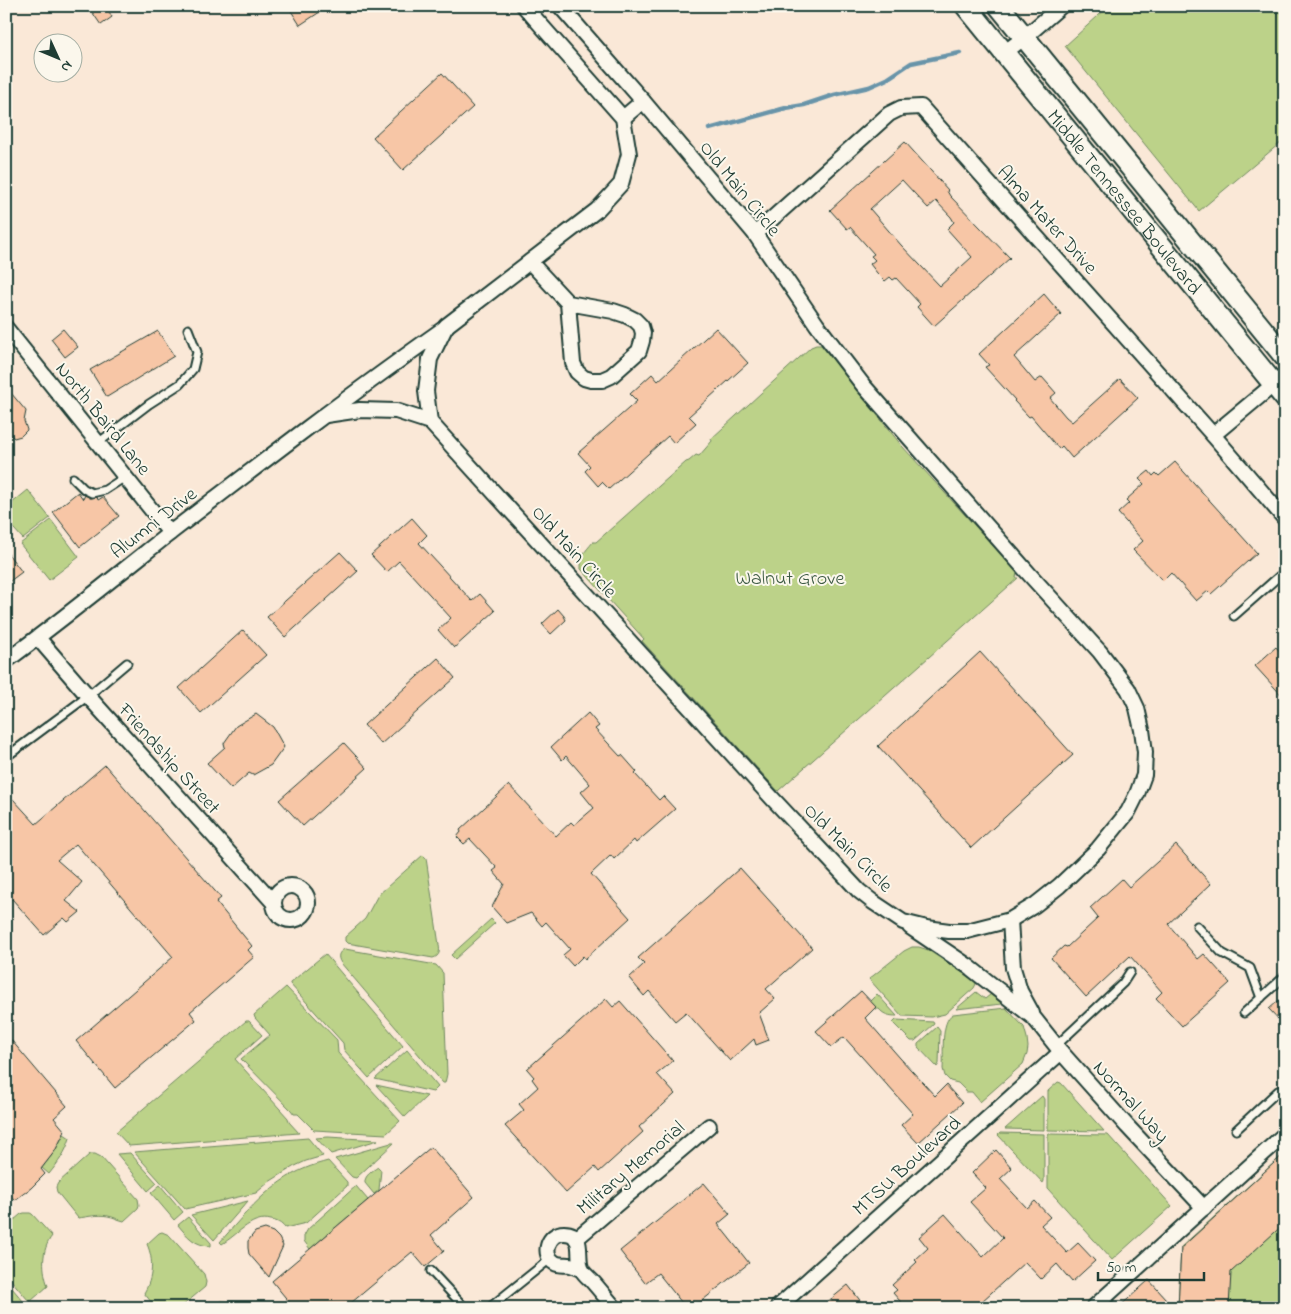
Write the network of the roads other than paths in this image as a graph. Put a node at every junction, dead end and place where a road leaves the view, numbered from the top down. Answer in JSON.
{"nodes":[{"id":1,"x":524,"y":6,"type":"edge"},
{"id":2,"x":560,"y":6,"type":"edge"},
{"id":3,"x":966,"y":6,"type":"edge"},
{"id":4,"x":999,"y":6,"type":"edge"},
{"id":5,"x":1061,"y":6,"type":"edge"},
{"id":6,"x":1025,"y":37,"type":"junction"},
{"id":7,"x":1004,"y":53,"type":"junction"},
{"id":8,"x":643,"y":101,"type":"junction"},
{"id":9,"x":623,"y":118,"type":"junction"},
{"id":10,"x":754,"y":234,"type":"junction"},
{"id":11,"x":530,"y":262,"type":"junction"},
{"id":12,"x":568,"y":303,"type":"junction"},
{"id":13,"x":446,"y":326,"type":"junction"},
{"id":14,"x":6,"y":328,"type":"edge"},
{"id":15,"x":188,"y":329,"type":"dead end"},
{"id":16,"x":1285,"y":356,"type":"edge"},
{"id":17,"x":1281,"y":386,"type":"edge"},
{"id":18,"x":325,"y":415,"type":"junction"},
{"id":19,"x":430,"y":422,"type":"junction"},
{"id":20,"x":1213,"y":435,"type":"junction"},
{"id":21,"x":98,"y":443,"type":"junction"},
{"id":22,"x":125,"y":477,"type":"junction"},
{"id":23,"x":73,"y":478,"type":"dead end"},
{"id":24,"x":1285,"y":519,"type":"edge"},
{"id":25,"x":170,"y":533,"type":"junction"},
{"id":26,"x":1285,"y":571,"type":"edge"},
{"id":27,"x":1234,"y":616,"type":"dead end"},
{"id":28,"x":38,"y":638,"type":"junction"},
{"id":29,"x":6,"y":661,"type":"edge"},
{"id":30,"x":127,"y":663,"type":"dead end"},
{"id":31,"x":88,"y":696,"type":"junction"},
{"id":32,"x":6,"y":757,"type":"edge"},
{"id":33,"x":274,"y":903,"type":"dead end"},
{"id":34,"x":1010,"y":920,"type":"junction"},
{"id":35,"x":904,"y":922,"type":"junction"},
{"id":36,"x":1197,"y":926,"type":"dead end"},
{"id":37,"x":1130,"y":972,"type":"dead end"},
{"id":38,"x":1285,"y":976,"type":"edge"},
{"id":39,"x":1261,"y":998,"type":"junction"},
{"id":40,"x":1244,"y":1013,"type":"dead end"},
{"id":41,"x":1034,"y":1018,"type":"junction"},
{"id":42,"x":1059,"y":1048,"type":"junction"},
{"id":43,"x":1285,"y":1090,"type":"edge"},
{"id":44,"x":707,"y":1122,"type":"dead end"},
{"id":45,"x":1236,"y":1130,"type":"dead end"},
{"id":46,"x":1285,"y":1134,"type":"edge"},
{"id":47,"x":1204,"y":1208,"type":"junction"},
{"id":48,"x":576,"y":1239,"type":"junction"},
{"id":49,"x":550,"y":1259,"type":"junction"},
{"id":50,"x":581,"y":1269,"type":"junction"},
{"id":51,"x":431,"y":1270,"type":"dead end"},
{"id":52,"x":465,"y":1308,"type":"edge"},
{"id":53,"x":489,"y":1308,"type":"edge"},
{"id":54,"x":615,"y":1308,"type":"edge"},
{"id":55,"x":777,"y":1308,"type":"edge"},
{"id":56,"x":1093,"y":1308,"type":"edge"}],
"edges":[{"from":1,"to":9,"type":"street"},
{"from":2,"to":8,"type":"street","name":"Old Main Circle"},
{"from":3,"to":7,"type":"main road","name":"Middle Tennessee Boulevard"},
{"from":4,"to":6,"type":"main road","name":"Middle Tennessee Boulevard"},
{"from":5,"to":6,"type":"street"},
{"from":6,"to":7,"type":"street"},
{"from":6,"to":16,"type":"main road","name":"Middle Tennessee Boulevard"},
{"from":7,"to":17,"type":"main road","name":"Middle Tennessee Boulevard"},
{"from":8,"to":9,"type":"street"},
{"from":8,"to":10,"type":"street","name":"Old Main Circle"},
{"from":9,"to":11,"type":"street"},
{"from":10,"to":20,"type":"street","name":"Alma Mater Drive"},
{"from":10,"to":34,"type":"street","name":"Old Main Circle"},
{"from":11,"to":12,"type":"street"},
{"from":11,"to":13,"type":"street"},
{"from":12,"to":12,"type":"street"},
{"from":13,"to":18,"type":"street","name":"Alumni Drive"},
{"from":13,"to":19,"type":"street"},
{"from":14,"to":21,"type":"street","name":"North Baird Lane"},
{"from":15,"to":21,"type":"lane"},
{"from":17,"to":20,"type":"street"},
{"from":18,"to":19,"type":"street","name":"Alumni Drive"},
{"from":18,"to":25,"type":"street","name":"Alumni Drive"},
{"from":19,"to":35,"type":"street","name":"Old Main Circle"},
{"from":20,"to":24,"type":"street","name":"Alma Mater Drive"},
{"from":21,"to":22,"type":"street","name":"North Baird Lane"},
{"from":22,"to":23,"type":"lane"},
{"from":22,"to":25,"type":"street","name":"North Baird Lane"},
{"from":25,"to":28,"type":"street","name":"Alumni Drive"},
{"from":26,"to":27,"type":"lane"},
{"from":28,"to":29,"type":"street","name":"Alumni Drive"},
{"from":28,"to":31,"type":"street","name":"Friendship Street"},
{"from":30,"to":31,"type":"lane"},
{"from":31,"to":32,"type":"lane"},
{"from":31,"to":33,"type":"street","name":"Friendship Street"},
{"from":34,"to":35,"type":"street","name":"Old Main Circle"},
{"from":34,"to":41,"type":"street","name":"Normal Way"},
{"from":35,"to":41,"type":"street","name":"Normal Way"},
{"from":36,"to":39,"type":"lane"},
{"from":37,"to":42,"type":"lane"},
{"from":38,"to":39,"type":"lane"},
{"from":39,"to":40,"type":"lane"},
{"from":41,"to":42,"type":"street","name":"Normal Way"},
{"from":42,"to":47,"type":"street","name":"Normal Way"},
{"from":42,"to":55,"type":"street","name":"MTSU Boulevard"},
{"from":43,"to":45,"type":"lane"},
{"from":44,"to":48,"type":"street","name":"Military Memorial"},
{"from":46,"to":47,"type":"street"},
{"from":47,"to":56,"type":"street"},
{"from":48,"to":49,"type":"street"},
{"from":48,"to":50,"type":"street"},
{"from":49,"to":50,"type":"street"},
{"from":49,"to":53,"type":"lane"},
{"from":50,"to":54,"type":"street"},
{"from":51,"to":52,"type":"lane"}]}
